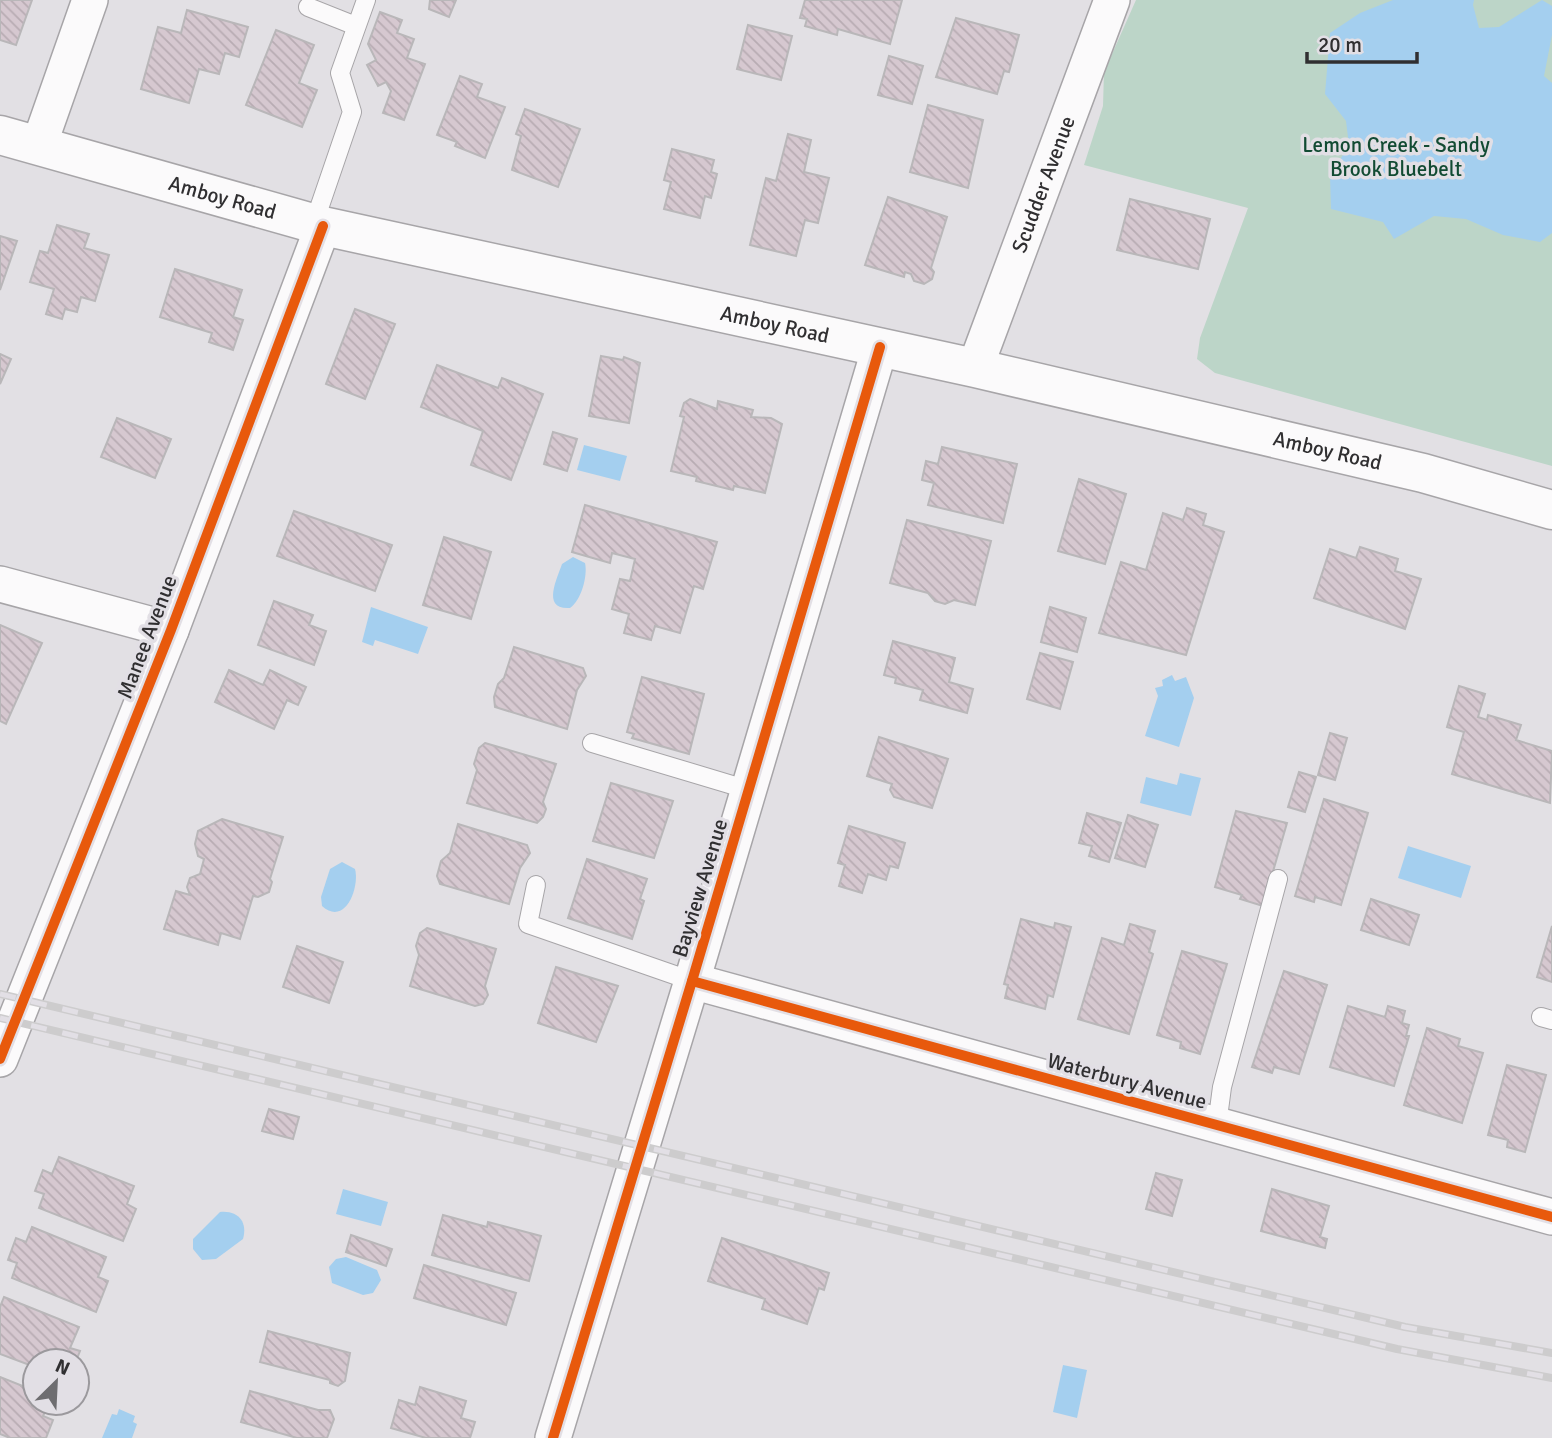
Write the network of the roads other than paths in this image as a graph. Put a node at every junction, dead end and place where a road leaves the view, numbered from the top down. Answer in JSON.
{"nodes":[{"id":1,"x":90,"y":0,"type":"edge"},
{"id":2,"x":366,"y":0,"type":"edge"},
{"id":3,"x":1112,"y":0,"type":"edge"},
{"id":4,"x":308,"y":7,"type":"dead end"},
{"id":5,"x":356,"y":26,"type":"junction"},
{"id":6,"x":0,"y":135,"type":"edge"},
{"id":7,"x":39,"y":145,"type":"junction"},
{"id":8,"x":318,"y":225,"type":"junction"},
{"id":9,"x":880,"y":347,"type":"junction"},
{"id":10,"x":975,"y":368,"type":"junction"},
{"id":11,"x":1552,"y":510,"type":"edge"},
{"id":12,"x":0,"y":584,"type":"edge"},
{"id":13,"x":171,"y":630,"type":"junction"},
{"id":14,"x":592,"y":743,"type":"dead end"},
{"id":15,"x":749,"y":790,"type":"junction"},
{"id":16,"x":1278,"y":879,"type":"dead end"},
{"id":17,"x":536,"y":886,"type":"dead end"},
{"id":18,"x":692,"y":981,"type":"junction"},
{"id":19,"x":0,"y":1059,"type":"edge"},
{"id":20,"x":1217,"y":1125,"type":"junction"},
{"id":21,"x":1552,"y":1217,"type":"edge"},
{"id":22,"x":553,"y":1438,"type":"edge"}],
"edges":[{"from":1,"to":7,"type":"street"},
{"from":2,"to":5,"type":"lane"},
{"from":3,"to":10,"type":"street","name":"Scudder Avenue"},
{"from":4,"to":5,"type":"lane"},
{"from":5,"to":8,"type":"lane"},
{"from":6,"to":7,"type":"main road","name":"Amboy Road"},
{"from":7,"to":8,"type":"main road","name":"Amboy Road"},
{"from":8,"to":9,"type":"main road","name":"Amboy Road"},
{"from":8,"to":13,"type":"street","name":"Manee Avenue"},
{"from":9,"to":10,"type":"main road","name":"Amboy Road"},
{"from":9,"to":15,"type":"street","name":"Bayview Avenue"},
{"from":10,"to":11,"type":"main road","name":"Amboy Road"},
{"from":12,"to":13,"type":"street"},
{"from":13,"to":19,"type":"street","name":"Manee Avenue"},
{"from":14,"to":15,"type":"lane"},
{"from":15,"to":18,"type":"street","name":"Bayview Avenue"},
{"from":16,"to":20,"type":"lane"},
{"from":17,"to":18,"type":"lane"},
{"from":18,"to":20,"type":"street","name":"Waterbury Avenue"},
{"from":18,"to":22,"type":"street","name":"Bayview Avenue"},
{"from":20,"to":21,"type":"street","name":"Waterbury Avenue"}]}
